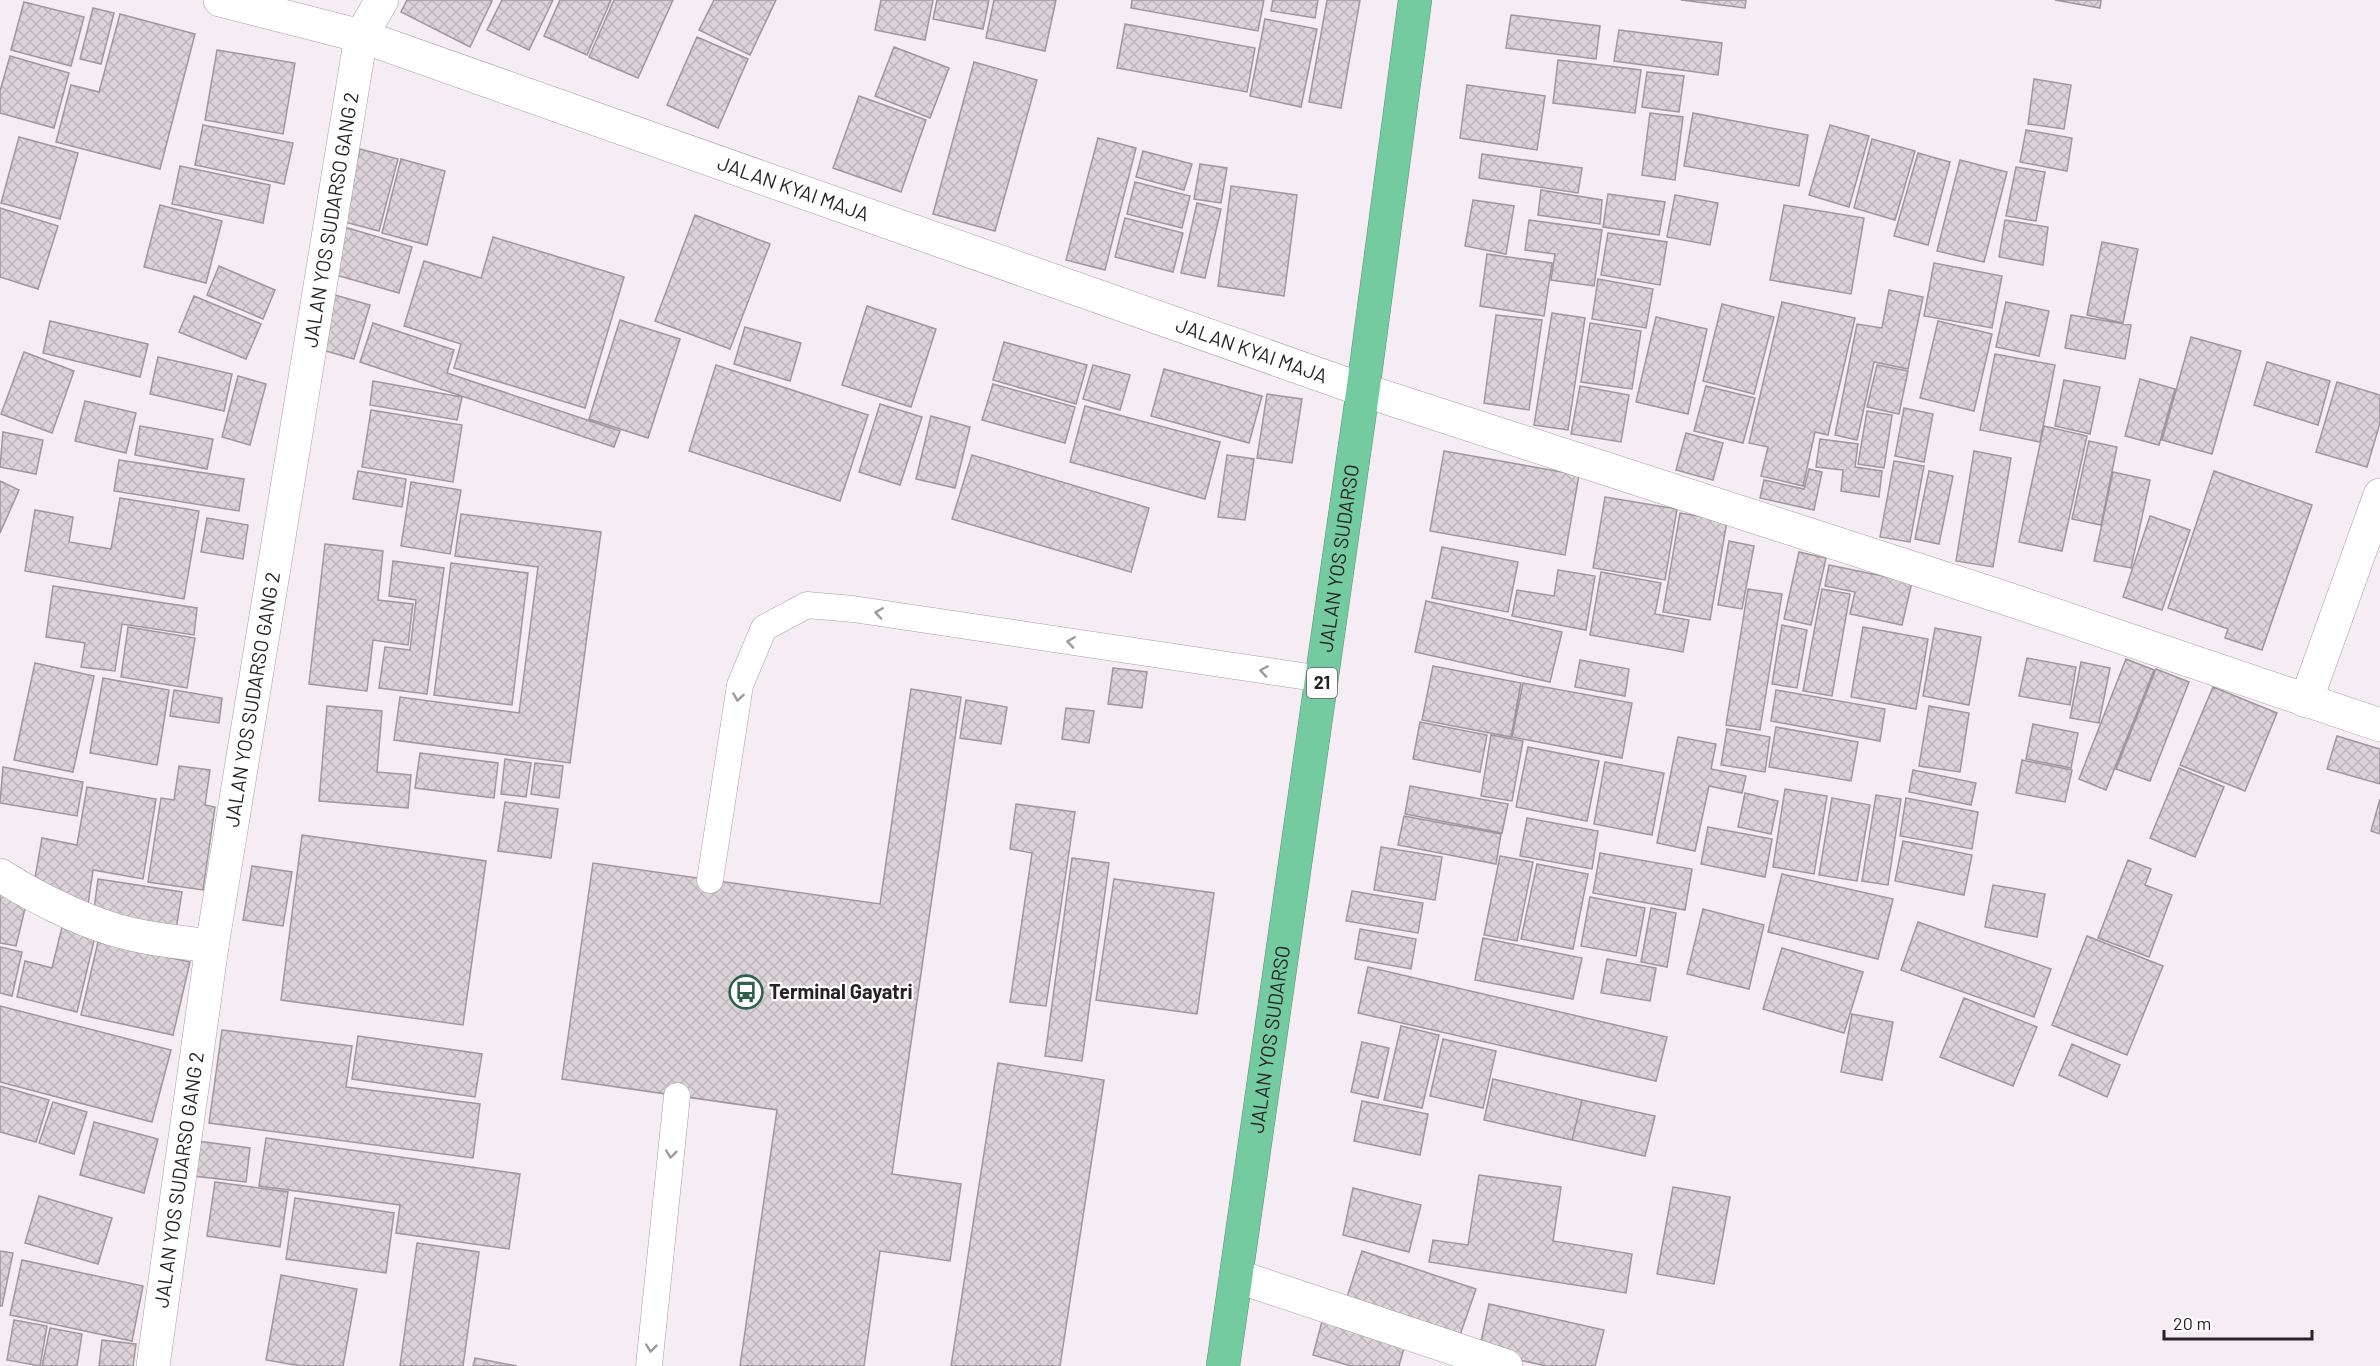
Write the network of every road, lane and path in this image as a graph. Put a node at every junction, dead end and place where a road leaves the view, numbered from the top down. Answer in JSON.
{"nodes":[{"id":1,"x":220,"y":0,"type":"edge"},
{"id":2,"x":382,"y":0,"type":"edge"},
{"id":3,"x":1415,"y":0,"type":"edge"},
{"id":4,"x":362,"y":36,"type":"junction"},
{"id":5,"x":1363,"y":390,"type":"junction"},
{"id":6,"x":2380,"y":495,"type":"edge"},
{"id":7,"x":1322,"y":679,"type":"junction"},
{"id":8,"x":2306,"y":701,"type":"junction"},
{"id":9,"x":2380,"y":725,"type":"edge"},
{"id":10,"x":0,"y":875,"type":"edge"},
{"id":11,"x":710,"y":880,"type":"dead end"},
{"id":12,"x":212,"y":946,"type":"junction"},
{"id":13,"x":677,"y":1096,"type":"dead end"},
{"id":14,"x":1236,"y":1276,"type":"junction"},
{"id":15,"x":153,"y":1366,"type":"edge"},
{"id":16,"x":649,"y":1366,"type":"edge"},
{"id":17,"x":1223,"y":1366,"type":"edge"},
{"id":18,"x":1506,"y":1366,"type":"edge"}],
"edges":[{"from":1,"to":4,"type":"street","name":"JALAN KYAI MAJA"},
{"from":2,"to":4,"type":"street","name":"JALAN YOS SUDARSO GANG 2"},
{"from":3,"to":5,"type":"highway","name":"JALAN YOS SUDARSO","number":"21"},
{"from":4,"to":5,"type":"street","name":"JALAN KYAI MAJA"},
{"from":4,"to":12,"type":"street","name":"JALAN YOS SUDARSO GANG 2"},
{"from":5,"to":7,"type":"highway","name":"JALAN YOS SUDARSO","number":"21"},
{"from":5,"to":8,"type":"street","name":"JALAN KYAI MAJA"},
{"from":6,"to":8,"type":"street"},
{"from":7,"to":11,"type":"lane","one_way":true},
{"from":7,"to":14,"type":"highway","name":"JALAN YOS SUDARSO","number":"21"},
{"from":8,"to":9,"type":"street","name":"JALAN KYAI MAJA"},
{"from":10,"to":12,"type":"street"},
{"from":12,"to":15,"type":"street","name":"JALAN YOS SUDARSO GANG 2"},
{"from":13,"to":16,"type":"lane","one_way":true},
{"from":14,"to":17,"type":"highway","name":"JALAN YOS SUDARSO","number":"21"},
{"from":14,"to":18,"type":"street"}]}
